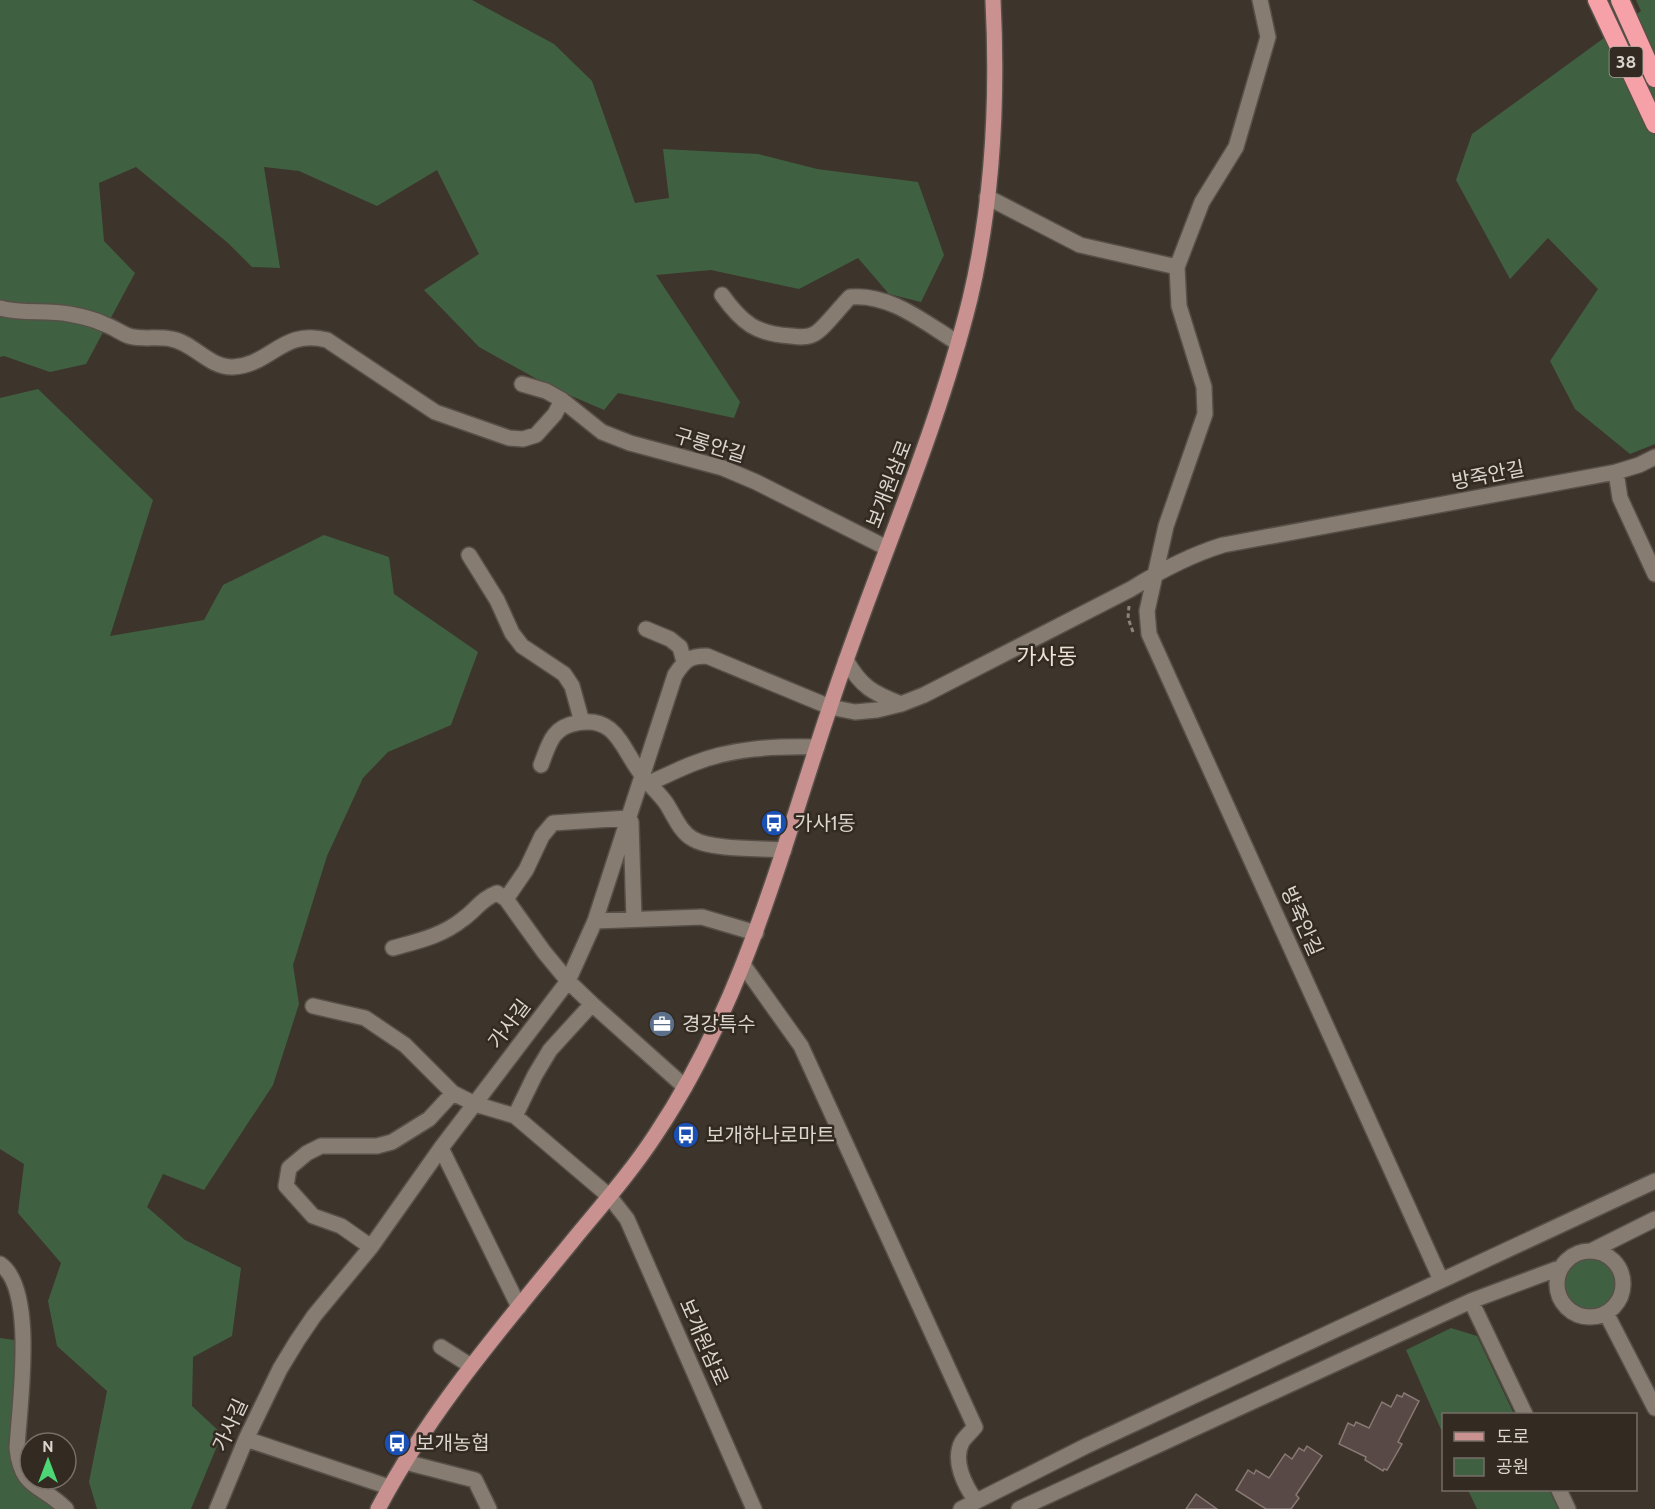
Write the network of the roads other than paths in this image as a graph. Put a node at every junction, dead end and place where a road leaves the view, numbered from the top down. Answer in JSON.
{"nodes":[{"id":1,"x":993,"y":0,"type":"edge"},
{"id":2,"x":1260,"y":0,"type":"edge"},
{"id":3,"x":1598,"y":0,"type":"edge"},
{"id":4,"x":1620,"y":0,"type":"edge"},
{"id":5,"x":1655,"y":78,"type":"edge"},
{"id":6,"x":1655,"y":124,"type":"edge"},
{"id":7,"x":987,"y":197,"type":"junction"},
{"id":8,"x":1177,"y":267,"type":"junction"},
{"id":9,"x":722,"y":295,"type":"dead end"},
{"id":10,"x":0,"y":308,"type":"edge"},
{"id":11,"x":958,"y":343,"type":"junction"},
{"id":12,"x":522,"y":384,"type":"dead end"},
{"id":13,"x":562,"y":400,"type":"junction"},
{"id":14,"x":1655,"y":457,"type":"edge"},
{"id":15,"x":1616,"y":472,"type":"junction"},
{"id":16,"x":887,"y":548,"type":"junction"},
{"id":17,"x":469,"y":555,"type":"dead end"},
{"id":18,"x":1154,"y":574,"type":"junction"},
{"id":19,"x":1655,"y":574,"type":"edge"},
{"id":20,"x":646,"y":629,"type":"dead end"},
{"id":21,"x":846,"y":660,"type":"junction"},
{"id":22,"x":684,"y":662,"type":"junction"},
{"id":23,"x":901,"y":704,"type":"junction"},
{"id":24,"x":830,"y":707,"type":"junction"},
{"id":25,"x":582,"y":722,"type":"junction"},
{"id":26,"x":817,"y":747,"type":"junction"},
{"id":27,"x":542,"y":765,"type":"dead end"},
{"id":28,"x":645,"y":779,"type":"junction"},
{"id":29,"x":629,"y":815,"type":"junction"},
{"id":30,"x":784,"y":850,"type":"junction"},
{"id":31,"x":506,"y":899,"type":"junction"},
{"id":32,"x":634,"y":919,"type":"junction"},
{"id":33,"x":595,"y":921,"type":"junction"},
{"id":34,"x":756,"y":933,"type":"junction"},
{"id":35,"x":393,"y":948,"type":"dead end"},
{"id":36,"x":744,"y":966,"type":"junction"},
{"id":37,"x":568,"y":981,"type":"junction"},
{"id":38,"x":592,"y":1004,"type":"junction"},
{"id":39,"x":313,"y":1006,"type":"dead end"},
{"id":40,"x":685,"y":1087,"type":"junction"},
{"id":41,"x":453,"y":1093,"type":"junction"},
{"id":42,"x":475,"y":1104,"type":"junction"},
{"id":43,"x":515,"y":1116,"type":"junction"},
{"id":44,"x":441,"y":1148,"type":"junction"},
{"id":45,"x":1655,"y":1181,"type":"edge"},
{"id":46,"x":609,"y":1196,"type":"junction"},
{"id":47,"x":1655,"y":1220,"type":"edge"},
{"id":48,"x":371,"y":1247,"type":"junction"},
{"id":49,"x":1591,"y":1251,"type":"junction"},
{"id":50,"x":0,"y":1264,"type":"edge"},
{"id":51,"x":1562,"y":1267,"type":"junction"},
{"id":52,"x":1441,"y":1280,"type":"junction"},
{"id":53,"x":1471,"y":1300,"type":"junction"},
{"id":54,"x":519,"y":1307,"type":"junction"},
{"id":55,"x":1606,"y":1313,"type":"junction"},
{"id":56,"x":441,"y":1347,"type":"dead end"},
{"id":57,"x":471,"y":1366,"type":"junction"},
{"id":58,"x":1655,"y":1408,"type":"edge"},
{"id":59,"x":1525,"y":1413,"type":"edge"},
{"id":60,"x":246,"y":1438,"type":"junction"},
{"id":61,"x":405,"y":1462,"type":"junction"},
{"id":62,"x":389,"y":1487,"type":"junction"},
{"id":63,"x":1559,"y":1491,"type":"edge"},
{"id":64,"x":976,"y":1501,"type":"junction"},
{"id":65,"x":66,"y":1509,"type":"edge"},
{"id":66,"x":217,"y":1509,"type":"edge"},
{"id":67,"x":378,"y":1509,"type":"edge"},
{"id":68,"x":489,"y":1509,"type":"edge"},
{"id":69,"x":754,"y":1509,"type":"edge"},
{"id":70,"x":961,"y":1509,"type":"edge"},
{"id":71,"x":1019,"y":1509,"type":"edge"},
{"id":72,"x":1568,"y":1509,"type":"edge"}],
"edges":[{"from":1,"to":7,"type":"main road","name":"보개원삼로"},
{"from":2,"to":8,"type":"street"},
{"from":3,"to":6,"type":"highway","number":"38"},
{"from":4,"to":5,"type":"highway","number":"38"},
{"from":7,"to":8,"type":"street"},
{"from":7,"to":11,"type":"main road","name":"보개원삼로"},
{"from":8,"to":18,"type":"street"},
{"from":9,"to":11,"type":"street"},
{"from":10,"to":13,"type":"street"},
{"from":11,"to":16,"type":"main road","name":"보개원삼로"},
{"from":12,"to":13,"type":"street","name":"구롱안길"},
{"from":13,"to":16,"type":"street","name":"구롱안길"},
{"from":14,"to":15,"type":"street","name":"방죽안길"},
{"from":15,"to":18,"type":"street","name":"방죽안길"},
{"from":15,"to":19,"type":"street"},
{"from":16,"to":21,"type":"main road","name":"보개원삼로"},
{"from":17,"to":25,"type":"street"},
{"from":18,"to":23,"type":"street","name":"방죽안길"},
{"from":18,"to":52,"type":"street","name":"방죽안길"},
{"from":20,"to":22,"type":"street"},
{"from":21,"to":23,"type":"street"},
{"from":21,"to":24,"type":"main road","name":"보개원삼로"},
{"from":22,"to":24,"type":"street"},
{"from":22,"to":28,"type":"street","name":"가사길"},
{"from":23,"to":24,"type":"street","name":"방죽안길"},
{"from":24,"to":26,"type":"main road","name":"보개원삼로"},
{"from":25,"to":27,"type":"street"},
{"from":25,"to":28,"type":"street"},
{"from":26,"to":28,"type":"street"},
{"from":26,"to":30,"type":"main road","name":"보개원삼로"},
{"from":28,"to":29,"type":"street","name":"가사길"},
{"from":28,"to":30,"type":"street"},
{"from":29,"to":31,"type":"street"},
{"from":29,"to":32,"type":"street"},
{"from":29,"to":33,"type":"street","name":"가사길"},
{"from":30,"to":34,"type":"main road","name":"보개원삼로"},
{"from":31,"to":35,"type":"street"},
{"from":31,"to":37,"type":"street"},
{"from":32,"to":33,"type":"street"},
{"from":32,"to":34,"type":"street"},
{"from":33,"to":37,"type":"street","name":"가사길"},
{"from":34,"to":36,"type":"main road","name":"보개원삼로"},
{"from":36,"to":40,"type":"main road","name":"보개원삼로"},
{"from":36,"to":64,"type":"street"},
{"from":37,"to":38,"type":"street"},
{"from":37,"to":42,"type":"street","name":"가사길"},
{"from":38,"to":40,"type":"street"},
{"from":38,"to":43,"type":"street"},
{"from":39,"to":41,"type":"street"},
{"from":40,"to":46,"type":"main road","name":"보개원삼로"},
{"from":41,"to":42,"type":"street"},
{"from":41,"to":48,"type":"street"},
{"from":42,"to":43,"type":"street"},
{"from":42,"to":44,"type":"street","name":"가사길"},
{"from":43,"to":46,"type":"street"},
{"from":44,"to":48,"type":"street","name":"가사길"},
{"from":44,"to":54,"type":"street"},
{"from":45,"to":52,"type":"street"},
{"from":46,"to":54,"type":"main road","name":"보개원삼로"},
{"from":46,"to":69,"type":"street","name":"보개원삼로"},
{"from":47,"to":49,"type":"street"},
{"from":48,"to":60,"type":"street","name":"가사길"},
{"from":49,"to":51,"type":"street"},
{"from":49,"to":55,"type":"street"},
{"from":50,"to":65,"type":"street"},
{"from":51,"to":53,"type":"street"},
{"from":51,"to":55,"type":"street"},
{"from":52,"to":64,"type":"street"},
{"from":53,"to":59,"type":"street"},
{"from":53,"to":71,"type":"street"},
{"from":54,"to":57,"type":"main road","name":"보개원삼로"},
{"from":55,"to":58,"type":"street"},
{"from":56,"to":57,"type":"street"},
{"from":57,"to":61,"type":"main road","name":"보개원삼로"},
{"from":60,"to":62,"type":"street"},
{"from":60,"to":66,"type":"street","name":"가사길"},
{"from":61,"to":62,"type":"main road","name":"보개원삼로"},
{"from":61,"to":68,"type":"street"},
{"from":62,"to":67,"type":"main road","name":"보개원삼로"},
{"from":63,"to":72,"type":"street"},
{"from":64,"to":70,"type":"street"}]}
